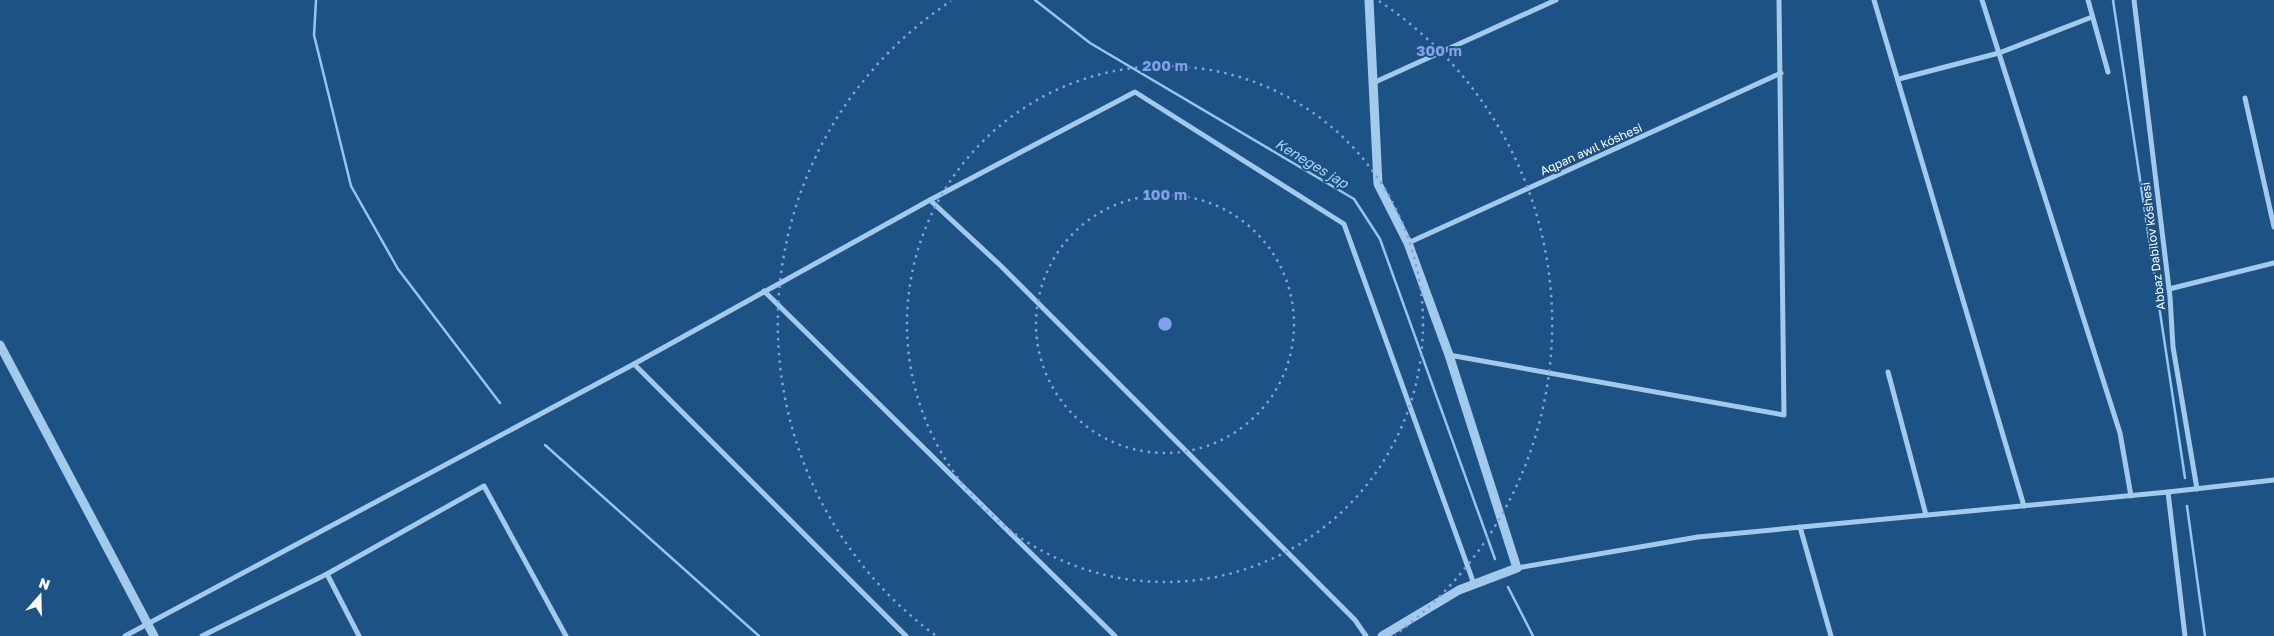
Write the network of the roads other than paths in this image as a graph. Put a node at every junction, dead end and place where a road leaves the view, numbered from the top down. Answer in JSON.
{"nodes":[{"id":1,"x":1369,"y":0,"type":"edge"},
{"id":2,"x":1556,"y":0,"type":"edge"},
{"id":3,"x":1779,"y":0,"type":"edge"},
{"id":4,"x":1874,"y":0,"type":"edge"},
{"id":5,"x":1982,"y":0,"type":"edge"},
{"id":6,"x":2088,"y":0,"type":"edge"},
{"id":7,"x":2134,"y":0,"type":"edge"},
{"id":8,"x":2092,"y":17,"type":"junction"},
{"id":9,"x":1999,"y":53,"type":"junction"},
{"id":10,"x":2108,"y":72,"type":"dead end"},
{"id":11,"x":1781,"y":73,"type":"junction"},
{"id":12,"x":1899,"y":78,"type":"junction"},
{"id":13,"x":1373,"y":83,"type":"junction"},
{"id":14,"x":2245,"y":98,"type":"dead end"},
{"id":15,"x":930,"y":200,"type":"junction"},
{"id":16,"x":2274,"y":227,"type":"edge"},
{"id":17,"x":1408,"y":242,"type":"junction"},
{"id":18,"x":2274,"y":263,"type":"edge"},
{"id":19,"x":2169,"y":289,"type":"junction"},
{"id":20,"x":764,"y":292,"type":"junction"},
{"id":21,"x":0,"y":345,"type":"edge"},
{"id":22,"x":1450,"y":355,"type":"junction"},
{"id":23,"x":634,"y":364,"type":"junction"},
{"id":24,"x":1888,"y":372,"type":"dead end"},
{"id":25,"x":2274,"y":480,"type":"edge"},
{"id":26,"x":2197,"y":489,"type":"junction"},
{"id":27,"x":2168,"y":492,"type":"junction"},
{"id":28,"x":2132,"y":496,"type":"junction"},
{"id":29,"x":2024,"y":506,"type":"junction"},
{"id":30,"x":1926,"y":515,"type":"junction"},
{"id":31,"x":1800,"y":527,"type":"junction"},
{"id":32,"x":1517,"y":568,"type":"junction"},
{"id":33,"x":327,"y":574,"type":"junction"},
{"id":34,"x":1474,"y":584,"type":"junction"},
{"id":35,"x":148,"y":624,"type":"junction"},
{"id":36,"x":125,"y":636,"type":"edge"},
{"id":37,"x":154,"y":636,"type":"edge"},
{"id":38,"x":202,"y":636,"type":"edge"},
{"id":39,"x":359,"y":636,"type":"edge"},
{"id":40,"x":566,"y":636,"type":"edge"},
{"id":41,"x":906,"y":636,"type":"edge"},
{"id":42,"x":1115,"y":636,"type":"edge"},
{"id":43,"x":1366,"y":636,"type":"edge"},
{"id":44,"x":1382,"y":636,"type":"edge"},
{"id":45,"x":1831,"y":636,"type":"edge"},
{"id":46,"x":2185,"y":636,"type":"edge"}],
"edges":[{"from":1,"to":13,"type":"street"},
{"from":2,"to":13,"type":"street"},
{"from":3,"to":11,"type":"street"},
{"from":4,"to":12,"type":"street"},
{"from":5,"to":9,"type":"street"},
{"from":6,"to":8,"type":"street"},
{"from":7,"to":19,"type":"street","name":"Abbaz Dabilov kóshesi"},
{"from":8,"to":9,"type":"street"},
{"from":8,"to":10,"type":"street"},
{"from":9,"to":12,"type":"street"},
{"from":9,"to":28,"type":"street"},
{"from":11,"to":17,"type":"street","name":"Aqpan awıl kóshesi"},
{"from":11,"to":22,"type":"street"},
{"from":12,"to":29,"type":"street"},
{"from":13,"to":17,"type":"street"},
{"from":14,"to":16,"type":"street"},
{"from":15,"to":20,"type":"street"},
{"from":15,"to":34,"type":"street"},
{"from":15,"to":43,"type":"street"},
{"from":17,"to":22,"type":"street"},
{"from":18,"to":19,"type":"street"},
{"from":19,"to":26,"type":"street","name":"Abbaz Dabilov kóshesi"},
{"from":20,"to":23,"type":"street"},
{"from":20,"to":42,"type":"street"},
{"from":21,"to":35,"type":"street"},
{"from":22,"to":32,"type":"street"},
{"from":23,"to":35,"type":"street"},
{"from":23,"to":41,"type":"street"},
{"from":24,"to":30,"type":"street"},
{"from":25,"to":26,"type":"street"},
{"from":26,"to":27,"type":"street"},
{"from":27,"to":28,"type":"street"},
{"from":27,"to":46,"type":"street"},
{"from":28,"to":29,"type":"street"},
{"from":29,"to":30,"type":"street"},
{"from":30,"to":31,"type":"street"},
{"from":31,"to":32,"type":"street"},
{"from":31,"to":45,"type":"street"},
{"from":32,"to":34,"type":"street"},
{"from":33,"to":38,"type":"street"},
{"from":33,"to":39,"type":"street"},
{"from":33,"to":40,"type":"street"},
{"from":34,"to":44,"type":"street"},
{"from":35,"to":36,"type":"street"},
{"from":35,"to":37,"type":"street"}]}
